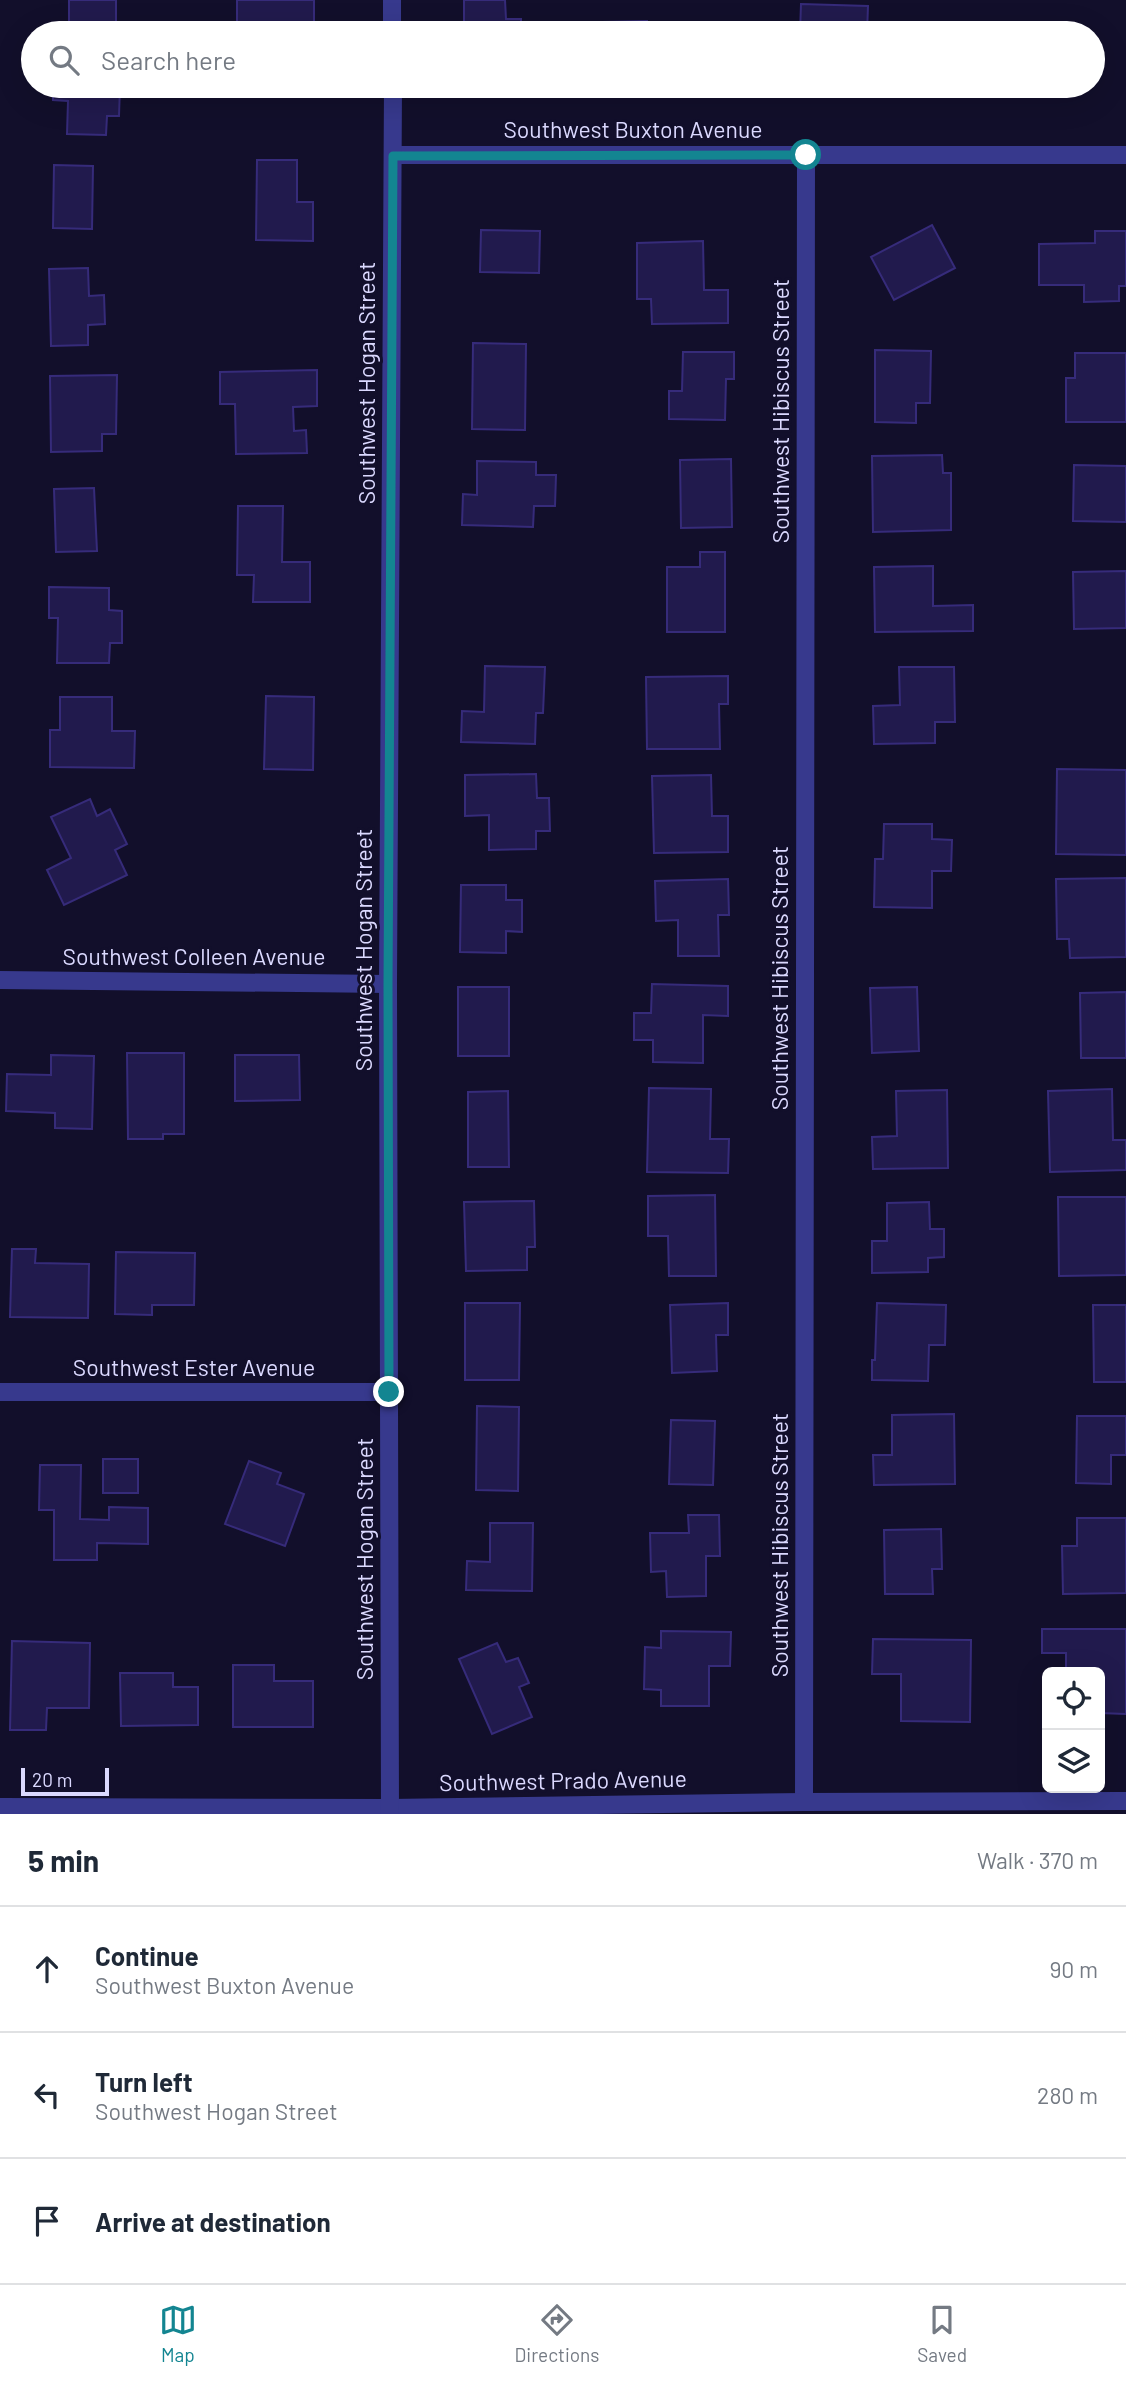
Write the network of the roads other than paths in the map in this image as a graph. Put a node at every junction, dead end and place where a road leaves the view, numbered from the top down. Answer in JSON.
{"nodes":[{"id":1,"x":392,"y":0,"type":"edge"},
{"id":2,"x":392,"y":21,"type":"edge"},
{"id":3,"x":393,"y":98,"type":"edge"},
{"id":4,"x":806,"y":155,"type":"junction"},
{"id":5,"x":1126,"y":155,"type":"edge"},
{"id":6,"x":393,"y":156,"type":"junction"},
{"id":7,"x":0,"y":980,"type":"edge"},
{"id":8,"x":388,"y":984,"type":"junction"},
{"id":9,"x":0,"y":1392,"type":"edge"},
{"id":10,"x":389,"y":1392,"type":"junction"},
{"id":11,"x":1126,"y":1801,"type":"edge"},
{"id":12,"x":804,"y":1802,"type":"junction"},
{"id":13,"x":0,"y":1807,"type":"edge"},
{"id":14,"x":390,"y":1811,"type":"edge"}],
"edges":[{"from":1,"to":2,"type":"street"},
{"from":3,"to":6,"type":"street","name":"Southwest Hogan Street"},
{"from":4,"to":5,"type":"street","name":"Southwest Buxton Avenue"},
{"from":4,"to":6,"type":"street","name":"Southwest Buxton Avenue"},
{"from":4,"to":12,"type":"street","name":"Southwest Hibiscus Street"},
{"from":6,"to":8,"type":"street","name":"Southwest Hogan Street"},
{"from":7,"to":8,"type":"street","name":"Southwest Colleen Avenue"},
{"from":8,"to":10,"type":"street","name":"Southwest Hogan Street"},
{"from":9,"to":10,"type":"street","name":"Southwest Ester Avenue"},
{"from":10,"to":14,"type":"street","name":"Southwest Hogan Street"},
{"from":11,"to":12,"type":"street","name":"Southwest Prado Avenue"},
{"from":12,"to":14,"type":"street","name":"Southwest Prado Avenue"},
{"from":13,"to":14,"type":"street","name":"Southwest Prado Avenue"}]}
